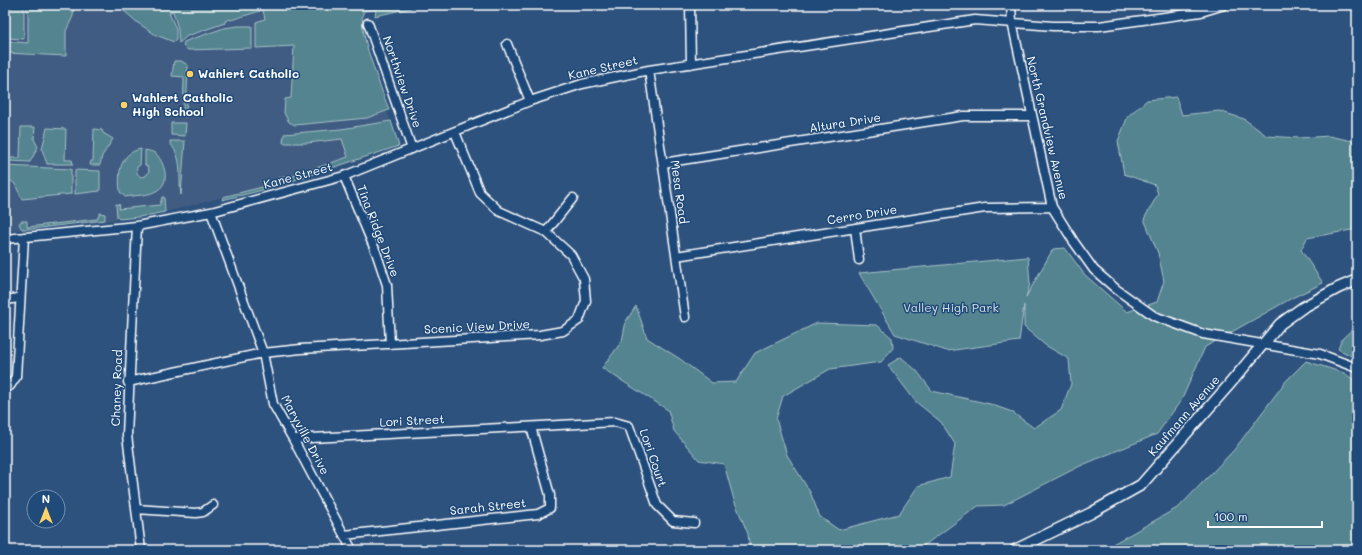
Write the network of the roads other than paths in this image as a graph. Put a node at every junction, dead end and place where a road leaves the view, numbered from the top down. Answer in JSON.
{"nodes":[{"id":1,"x":690,"y":5,"type":"edge"},
{"id":2,"x":1011,"y":5,"type":"edge"},
{"id":3,"x":1224,"y":5,"type":"edge"},
{"id":4,"x":1012,"y":22,"type":"junction"},
{"id":5,"x":368,"y":23,"type":"dead end"},
{"id":6,"x":507,"y":44,"type":"dead end"},
{"id":7,"x":690,"y":64,"type":"junction"},
{"id":8,"x":649,"y":70,"type":"junction"},
{"id":9,"x":530,"y":101,"type":"junction"},
{"id":10,"x":1031,"y":116,"type":"junction"},
{"id":11,"x":455,"y":132,"type":"junction"},
{"id":12,"x":412,"y":149,"type":"junction"},
{"id":13,"x":663,"y":163,"type":"junction"},
{"id":14,"x":344,"y":176,"type":"junction"},
{"id":15,"x":573,"y":198,"type":"dead end"},
{"id":16,"x":1052,"y":207,"type":"junction"},
{"id":17,"x":211,"y":212,"type":"junction"},
{"id":18,"x":137,"y":226,"type":"junction"},
{"id":19,"x":855,"y":228,"type":"junction"},
{"id":20,"x":546,"y":232,"type":"junction"},
{"id":21,"x":24,"y":237,"type":"junction"},
{"id":22,"x":5,"y":239,"type":"edge"},
{"id":23,"x":676,"y":256,"type":"junction"},
{"id":24,"x":859,"y":260,"type":"dead end"},
{"id":25,"x":1357,"y":280,"type":"edge"},
{"id":26,"x":19,"y":298,"type":"junction"},
{"id":27,"x":5,"y":300,"type":"edge"},
{"id":28,"x":685,"y":317,"type":"dead end"},
{"id":29,"x":390,"y":344,"type":"junction"},
{"id":30,"x":1264,"y":344,"type":"junction"},
{"id":31,"x":263,"y":353,"type":"junction"},
{"id":32,"x":1357,"y":368,"type":"edge"},
{"id":33,"x":128,"y":382,"type":"junction"},
{"id":34,"x":5,"y":387,"type":"edge"},
{"id":35,"x":531,"y":427,"type":"junction"},
{"id":36,"x":293,"y":439,"type":"junction"},
{"id":37,"x":213,"y":505,"type":"dead end"},
{"id":38,"x":136,"y":509,"type":"junction"},
{"id":39,"x":694,"y":523,"type":"dead end"},
{"id":40,"x":344,"y":535,"type":"junction"},
{"id":41,"x":141,"y":550,"type":"edge"},
{"id":42,"x":352,"y":550,"type":"edge"},
{"id":43,"x":1015,"y":550,"type":"edge"}],
"edges":[{"from":1,"to":7,"type":"street"},
{"from":2,"to":4,"type":"street","name":"North Grandview Avenue"},
{"from":3,"to":4,"type":"street","name":"Kane Street"},
{"from":4,"to":7,"type":"street","name":"Kane Street"},
{"from":4,"to":10,"type":"street","name":"North Grandview Avenue"},
{"from":5,"to":12,"type":"street","name":"Northview Drive"},
{"from":6,"to":9,"type":"street"},
{"from":7,"to":8,"type":"street","name":"Kane Street"},
{"from":8,"to":9,"type":"street","name":"Kane Street"},
{"from":8,"to":13,"type":"street","name":"Mesa Road"},
{"from":9,"to":11,"type":"street","name":"Kane Street"},
{"from":10,"to":13,"type":"street","name":"Altura Drive"},
{"from":10,"to":16,"type":"street","name":"North Grandview Avenue"},
{"from":11,"to":12,"type":"street","name":"Kane Street"},
{"from":11,"to":20,"type":"street","name":"Scenic View Drive"},
{"from":12,"to":14,"type":"street","name":"Kane Street"},
{"from":13,"to":23,"type":"street","name":"Mesa Road"},
{"from":14,"to":17,"type":"street","name":"Kane Street"},
{"from":14,"to":29,"type":"street","name":"Tina Ridge Drive"},
{"from":15,"to":20,"type":"street"},
{"from":16,"to":19,"type":"street","name":"Cerro Drive"},
{"from":16,"to":30,"type":"street","name":"North Grandview Avenue"},
{"from":17,"to":18,"type":"street","name":"Kane Street"},
{"from":17,"to":31,"type":"street","name":"Maryville Drive"},
{"from":18,"to":21,"type":"street","name":"Kane Street"},
{"from":18,"to":33,"type":"street","name":"Chaney Road"},
{"from":19,"to":23,"type":"street","name":"Cerro Drive"},
{"from":19,"to":24,"type":"street"},
{"from":20,"to":29,"type":"street","name":"Scenic View Drive"},
{"from":21,"to":22,"type":"street","name":"Kane Street"},
{"from":21,"to":26,"type":"street"},
{"from":23,"to":28,"type":"street","name":"Mesa Road"},
{"from":25,"to":30,"type":"main road","name":"Kaufmann Avenue"},
{"from":26,"to":27,"type":"street"},
{"from":26,"to":34,"type":"street"},
{"from":29,"to":31,"type":"street","name":"Scenic View Drive"},
{"from":30,"to":32,"type":"street","name":"North Grandview Avenue"},
{"from":30,"to":43,"type":"main road","name":"Kaufmann Avenue"},
{"from":31,"to":33,"type":"street","name":"Scenic View Drive"},
{"from":31,"to":36,"type":"street","name":"Maryville Drive"},
{"from":33,"to":38,"type":"street","name":"Chaney Road"},
{"from":35,"to":36,"type":"street","name":"Lori Street"},
{"from":35,"to":39,"type":"street","name":"Lori Court"},
{"from":35,"to":40,"type":"street","name":"Sarah Street"},
{"from":36,"to":40,"type":"street","name":"Maryville Drive"},
{"from":37,"to":38,"type":"street"},
{"from":38,"to":41,"type":"street","name":"Chaney Road"},
{"from":40,"to":42,"type":"street","name":"Maryville Drive"}]}
